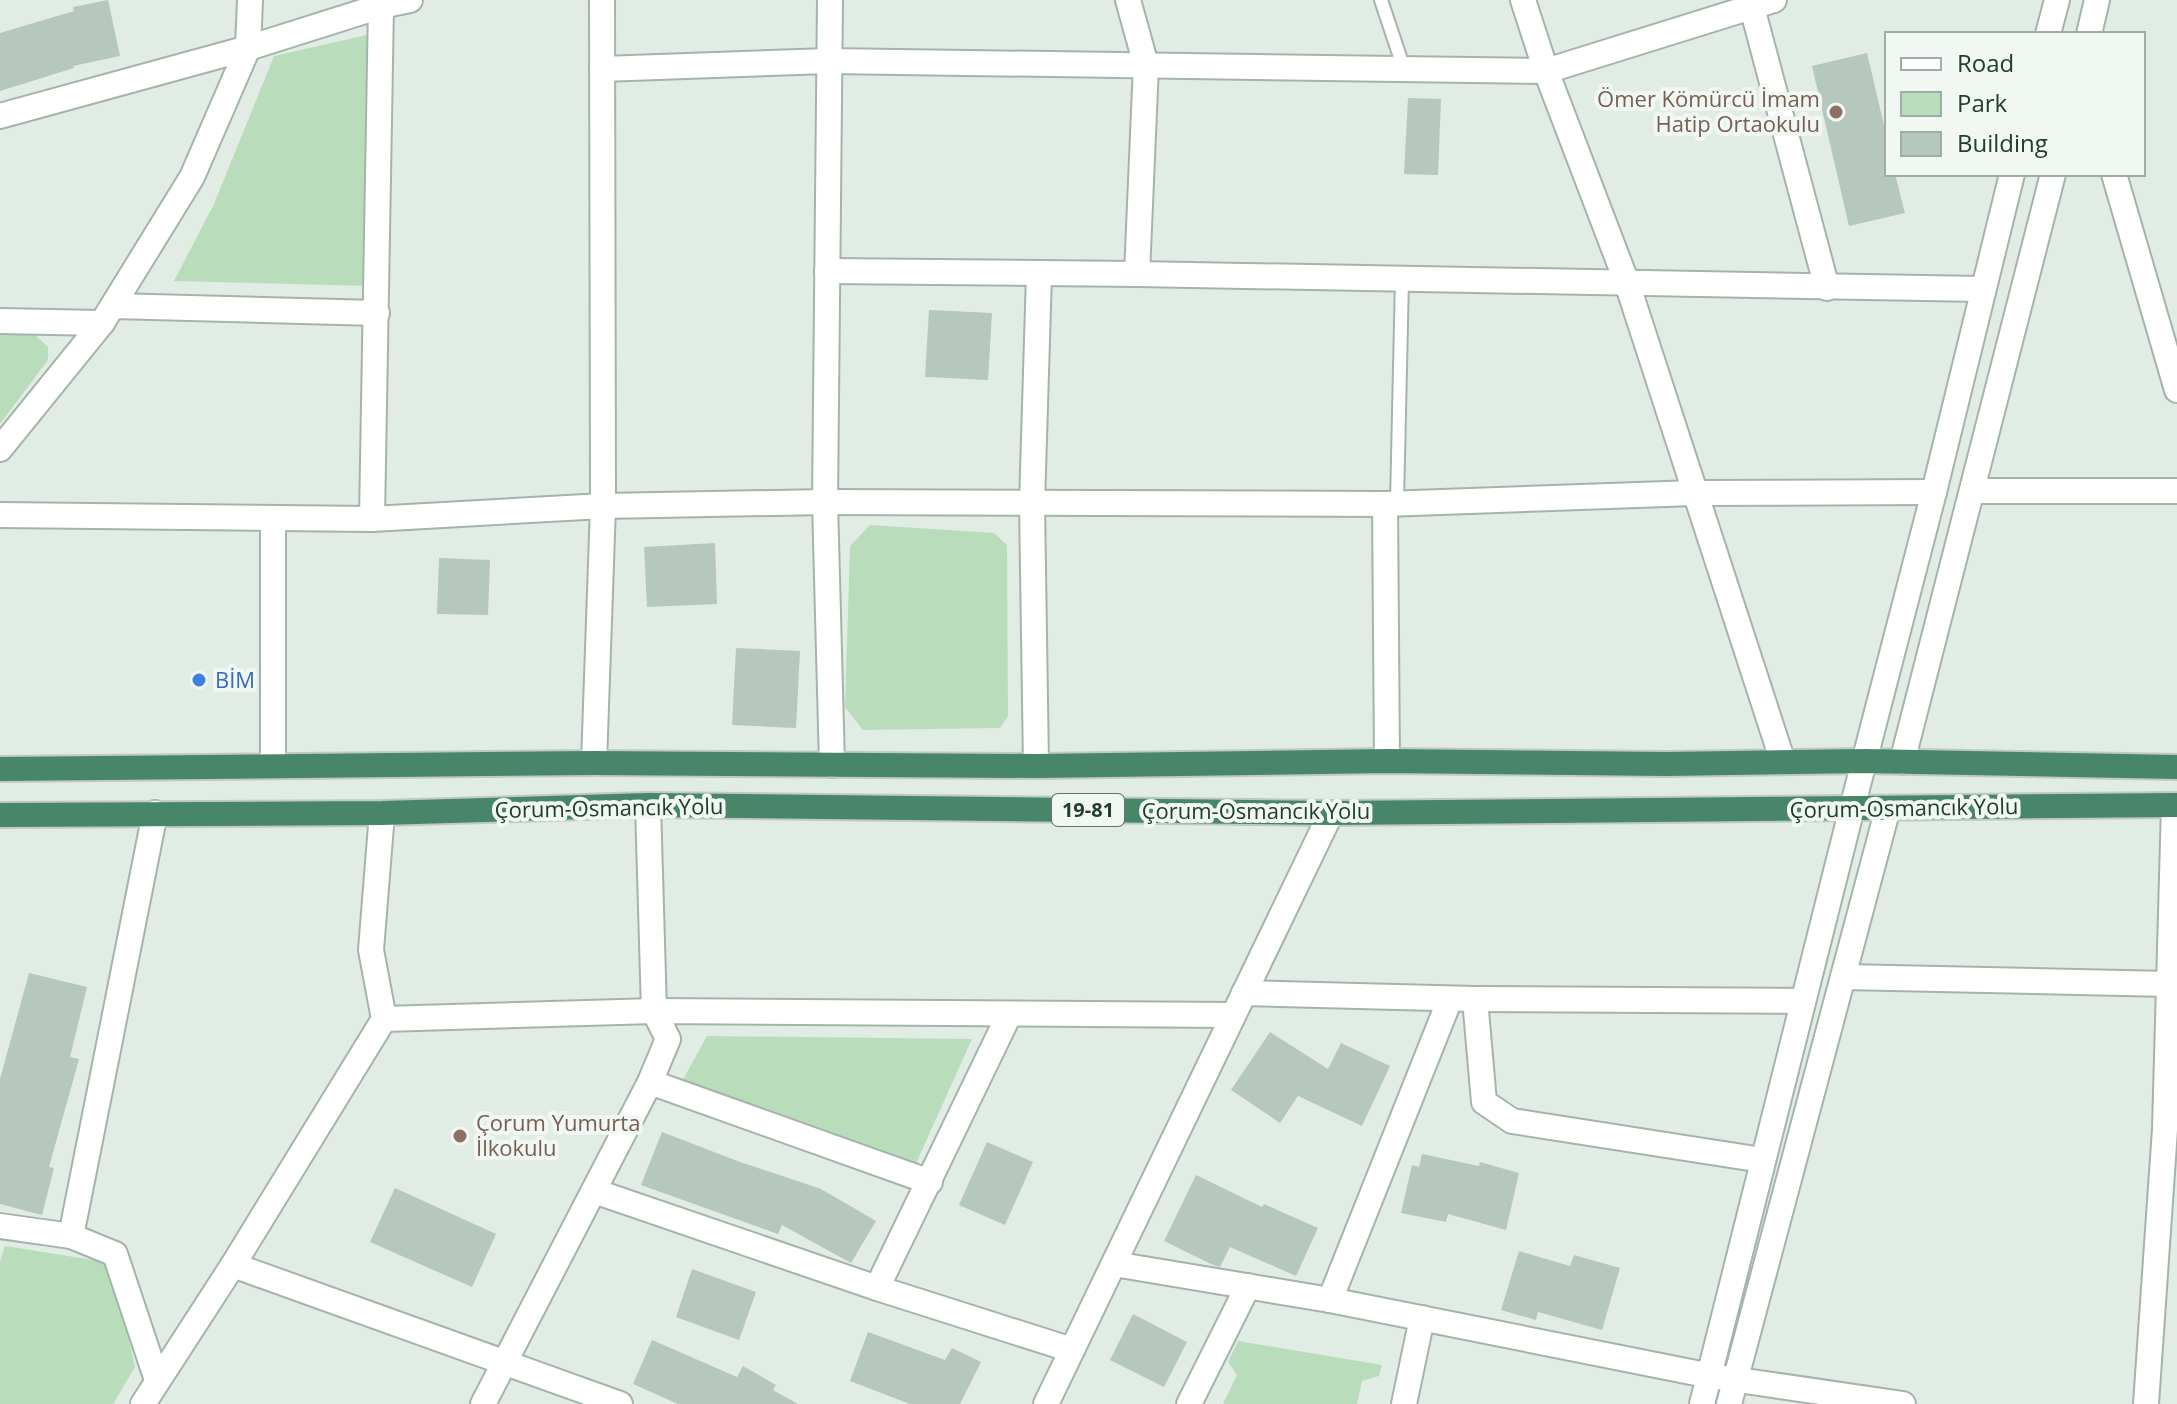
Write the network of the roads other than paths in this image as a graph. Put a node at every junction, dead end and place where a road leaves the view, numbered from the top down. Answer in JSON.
{"nodes":[{"id":1,"x":250,"y":0,"type":"edge"},
{"id":2,"x":410,"y":0,"type":"edge"},
{"id":3,"x":602,"y":0,"type":"edge"},
{"id":4,"x":830,"y":0,"type":"edge"},
{"id":5,"x":1128,"y":0,"type":"edge"},
{"id":6,"x":1381,"y":0,"type":"edge"},
{"id":7,"x":1523,"y":0,"type":"edge"},
{"id":8,"x":2057,"y":0,"type":"edge"},
{"id":9,"x":2097,"y":0,"type":"edge"},
{"id":10,"x":1759,"y":2,"type":"edge"},
{"id":11,"x":381,"y":6,"type":"junction"},
{"id":12,"x":2049,"y":32,"type":"edge"},
{"id":13,"x":2089,"y":32,"type":"edge"},
{"id":14,"x":248,"y":48,"type":"junction"},
{"id":15,"x":828,"y":61,"type":"junction"},
{"id":16,"x":1146,"y":65,"type":"junction"},
{"id":17,"x":602,"y":69,"type":"junction"},
{"id":18,"x":1404,"y":69,"type":"junction"},
{"id":19,"x":1546,"y":71,"type":"junction"},
{"id":20,"x":0,"y":116,"type":"edge"},
{"id":21,"x":2011,"y":176,"type":"edge"},
{"id":22,"x":2052,"y":176,"type":"edge"},
{"id":23,"x":2115,"y":176,"type":"edge"},
{"id":24,"x":827,"y":271,"type":"junction"},
{"id":25,"x":1039,"y":274,"type":"junction"},
{"id":26,"x":1137,"y":274,"type":"junction"},
{"id":27,"x":1402,"y":278,"type":"junction"},
{"id":28,"x":1627,"y":283,"type":"junction"},
{"id":29,"x":1827,"y":288,"type":"junction"},
{"id":30,"x":1982,"y":289,"type":"junction"},
{"id":31,"x":377,"y":313,"type":"junction"},
{"id":32,"x":107,"y":315,"type":"junction"},
{"id":33,"x":0,"y":321,"type":"edge"},
{"id":34,"x":2177,"y":390,"type":"edge"},
{"id":35,"x":0,"y":449,"type":"edge"},
{"id":36,"x":1972,"y":491,"type":"junction"},
{"id":37,"x":2177,"y":491,"type":"edge"},
{"id":38,"x":1934,"y":492,"type":"junction"},
{"id":39,"x":1694,"y":493,"type":"junction"},
{"id":40,"x":825,"y":502,"type":"junction"},
{"id":41,"x":1032,"y":504,"type":"junction"},
{"id":42,"x":1391,"y":504,"type":"junction"},
{"id":43,"x":603,"y":506,"type":"junction"},
{"id":44,"x":0,"y":515,"type":"edge"},
{"id":45,"x":273,"y":518,"type":"junction"},
{"id":46,"x":372,"y":519,"type":"junction"},
{"id":47,"x":1387,"y":761,"type":"junction"},
{"id":48,"x":1865,"y":761,"type":"junction"},
{"id":49,"x":1783,"y":762,"type":"junction"},
{"id":50,"x":1902,"y":762,"type":"junction"},
{"id":51,"x":594,"y":763,"type":"junction"},
{"id":52,"x":832,"y":765,"type":"junction"},
{"id":53,"x":273,"y":766,"type":"junction"},
{"id":54,"x":1036,"y":766,"type":"junction"},
{"id":55,"x":2177,"y":767,"type":"edge"},
{"id":56,"x":0,"y":769,"type":"edge"},
{"id":57,"x":648,"y":805,"type":"junction"},
{"id":58,"x":2176,"y":805,"type":"edge"},
{"id":59,"x":1852,"y":808,"type":"junction"},
{"id":60,"x":1888,"y":808,"type":"junction"},
{"id":61,"x":155,"y":813,"type":"junction"},
{"id":62,"x":382,"y":813,"type":"junction"},
{"id":63,"x":1331,"y":813,"type":"junction"},
{"id":64,"x":0,"y":815,"type":"edge"},
{"id":65,"x":1843,"y":977,"type":"junction"},
{"id":66,"x":2169,"y":984,"type":"junction"},
{"id":67,"x":1244,"y":993,"type":"junction"},
{"id":68,"x":1463,"y":999,"type":"junction"},
{"id":69,"x":1803,"y":1001,"type":"junction"},
{"id":70,"x":654,"y":1011,"type":"junction"},
{"id":71,"x":1009,"y":1015,"type":"junction"},
{"id":72,"x":1233,"y":1015,"type":"junction"},
{"id":73,"x":384,"y":1019,"type":"junction"},
{"id":74,"x":650,"y":1082,"type":"junction"},
{"id":75,"x":2171,"y":1129,"type":"edge"},
{"id":76,"x":1762,"y":1160,"type":"junction"},
{"id":77,"x":930,"y":1182,"type":"junction"},
{"id":78,"x":594,"y":1191,"type":"junction"},
{"id":79,"x":0,"y":1226,"type":"edge"},
{"id":80,"x":71,"y":1236,"type":"junction"},
{"id":81,"x":1114,"y":1264,"type":"junction"},
{"id":82,"x":233,"y":1265,"type":"junction"},
{"id":83,"x":1248,"y":1286,"type":"junction"},
{"id":84,"x":877,"y":1288,"type":"junction"},
{"id":85,"x":1330,"y":1300,"type":"junction"},
{"id":86,"x":1422,"y":1318,"type":"junction"},
{"id":87,"x":1072,"y":1350,"type":"junction"},
{"id":88,"x":503,"y":1362,"type":"junction"},
{"id":89,"x":1711,"y":1376,"type":"junction"},
{"id":90,"x":157,"y":1380,"type":"junction"},
{"id":91,"x":1736,"y":1380,"type":"junction"},
{"id":92,"x":143,"y":1404,"type":"edge"},
{"id":93,"x":483,"y":1404,"type":"edge"},
{"id":94,"x":620,"y":1404,"type":"edge"},
{"id":95,"x":1046,"y":1404,"type":"edge"},
{"id":96,"x":1189,"y":1404,"type":"edge"},
{"id":97,"x":1404,"y":1404,"type":"edge"},
{"id":98,"x":1702,"y":1404,"type":"edge"},
{"id":99,"x":1729,"y":1404,"type":"edge"},
{"id":100,"x":1903,"y":1404,"type":"edge"},
{"id":101,"x":2146,"y":1404,"type":"edge"}],
"edges":[{"from":1,"to":14,"type":"street"},
{"from":2,"to":11,"type":"street"},
{"from":3,"to":17,"type":"street"},
{"from":4,"to":15,"type":"street"},
{"from":5,"to":16,"type":"street"},
{"from":6,"to":18,"type":"lane"},
{"from":7,"to":19,"type":"street"},
{"from":8,"to":12,"type":"street"},
{"from":9,"to":13,"type":"street"},
{"from":10,"to":19,"type":"street"},
{"from":10,"to":29,"type":"street"},
{"from":11,"to":14,"type":"street"},
{"from":11,"to":31,"type":"street"},
{"from":14,"to":20,"type":"street"},
{"from":14,"to":32,"type":"street"},
{"from":15,"to":16,"type":"street"},
{"from":15,"to":17,"type":"street"},
{"from":15,"to":24,"type":"street"},
{"from":16,"to":18,"type":"street"},
{"from":16,"to":26,"type":"street"},
{"from":17,"to":43,"type":"street"},
{"from":18,"to":19,"type":"street"},
{"from":19,"to":28,"type":"street"},
{"from":21,"to":30,"type":"street"},
{"from":22,"to":36,"type":"street"},
{"from":23,"to":34,"type":"street"},
{"from":24,"to":25,"type":"street"},
{"from":24,"to":40,"type":"street"},
{"from":25,"to":26,"type":"street"},
{"from":25,"to":41,"type":"street"},
{"from":26,"to":27,"type":"street"},
{"from":27,"to":28,"type":"street"},
{"from":27,"to":42,"type":"lane"},
{"from":28,"to":29,"type":"street"},
{"from":28,"to":39,"type":"street"},
{"from":29,"to":30,"type":"street"},
{"from":30,"to":38,"type":"street"},
{"from":31,"to":32,"type":"street"},
{"from":31,"to":46,"type":"street"},
{"from":32,"to":33,"type":"street"},
{"from":32,"to":35,"type":"street"},
{"from":36,"to":37,"type":"street"},
{"from":36,"to":50,"type":"street"},
{"from":38,"to":39,"type":"street"},
{"from":38,"to":48,"type":"street"},
{"from":39,"to":42,"type":"street"},
{"from":39,"to":49,"type":"street"},
{"from":40,"to":41,"type":"street"},
{"from":40,"to":43,"type":"street"},
{"from":40,"to":52,"type":"street"},
{"from":41,"to":42,"type":"street"},
{"from":41,"to":54,"type":"street"},
{"from":42,"to":47,"type":"street"},
{"from":43,"to":46,"type":"street"},
{"from":43,"to":51,"type":"street"},
{"from":44,"to":45,"type":"street"},
{"from":45,"to":46,"type":"street"},
{"from":45,"to":53,"type":"street"},
{"from":47,"to":49,"type":"highway","name":"Çorum-Osmancık Yolu","number":"19-81"},
{"from":47,"to":54,"type":"highway","name":"Çorum-Osmancık Yolu","number":"19-81"},
{"from":48,"to":49,"type":"highway","name":"Çorum-Osmancık Yolu","number":"19-81"},
{"from":48,"to":50,"type":"highway","name":"Çorum-Osmancık Yolu","number":"19-81"},
{"from":48,"to":59,"type":"street"},
{"from":50,"to":55,"type":"highway","name":"Çorum-Osmancık Yolu","number":"19-81"},
{"from":51,"to":52,"type":"highway","name":"Çorum-Osmancık Yolu","number":"19-81"},
{"from":51,"to":53,"type":"highway","name":"Çorum-Osmancık Yolu","number":"19-81"},
{"from":52,"to":54,"type":"highway","name":"Çorum-Osmancık Yolu","number":"19-81"},
{"from":53,"to":56,"type":"highway","name":"Çorum-Osmancık Yolu","number":"19-81"},
{"from":57,"to":62,"type":"highway","name":"Çorum-Osmancık Yolu","number":"19-81"},
{"from":57,"to":63,"type":"highway","name":"Çorum-Osmancık Yolu","number":"19-81"},
{"from":57,"to":70,"type":"street"},
{"from":58,"to":60,"type":"highway","name":"Çorum-Osmancık Yolu","number":"19-81"},
{"from":58,"to":66,"type":"street"},
{"from":59,"to":60,"type":"highway","name":"Çorum-Osmancık Yolu","number":"19-81"},
{"from":59,"to":63,"type":"highway","name":"Çorum-Osmancık Yolu","number":"19-81"},
{"from":59,"to":69,"type":"street"},
{"from":60,"to":65,"type":"street"},
{"from":61,"to":62,"type":"highway","name":"Çorum-Osmancık Yolu","number":"19-81"},
{"from":61,"to":64,"type":"highway","name":"Çorum-Osmancık Yolu","number":"19-81"},
{"from":61,"to":80,"type":"street"},
{"from":62,"to":73,"type":"street"},
{"from":63,"to":67,"type":"street"},
{"from":65,"to":66,"type":"street"},
{"from":65,"to":91,"type":"street"},
{"from":66,"to":75,"type":"street"},
{"from":67,"to":68,"type":"street"},
{"from":67,"to":72,"type":"street"},
{"from":68,"to":69,"type":"street"},
{"from":68,"to":76,"type":"street"},
{"from":68,"to":85,"type":"street"},
{"from":69,"to":76,"type":"street"},
{"from":70,"to":71,"type":"street"},
{"from":70,"to":73,"type":"street"},
{"from":70,"to":74,"type":"street"},
{"from":71,"to":72,"type":"street"},
{"from":71,"to":77,"type":"street"},
{"from":72,"to":81,"type":"street"},
{"from":73,"to":82,"type":"street"},
{"from":74,"to":77,"type":"street"},
{"from":74,"to":78,"type":"street"},
{"from":75,"to":101,"type":"street"},
{"from":76,"to":89,"type":"street"},
{"from":77,"to":84,"type":"street"},
{"from":78,"to":84,"type":"street"},
{"from":78,"to":88,"type":"street"},
{"from":79,"to":80,"type":"street"},
{"from":80,"to":90,"type":"street"},
{"from":81,"to":83,"type":"street"},
{"from":81,"to":87,"type":"street"},
{"from":82,"to":88,"type":"street"},
{"from":82,"to":90,"type":"street"},
{"from":83,"to":85,"type":"street"},
{"from":83,"to":96,"type":"street"},
{"from":84,"to":87,"type":"street"},
{"from":85,"to":86,"type":"street"},
{"from":86,"to":89,"type":"street"},
{"from":86,"to":97,"type":"street"},
{"from":87,"to":95,"type":"street"},
{"from":88,"to":93,"type":"street"},
{"from":88,"to":94,"type":"street"},
{"from":89,"to":91,"type":"street"},
{"from":89,"to":98,"type":"street"},
{"from":90,"to":92,"type":"street"},
{"from":91,"to":99,"type":"street"},
{"from":91,"to":100,"type":"street"}]}
